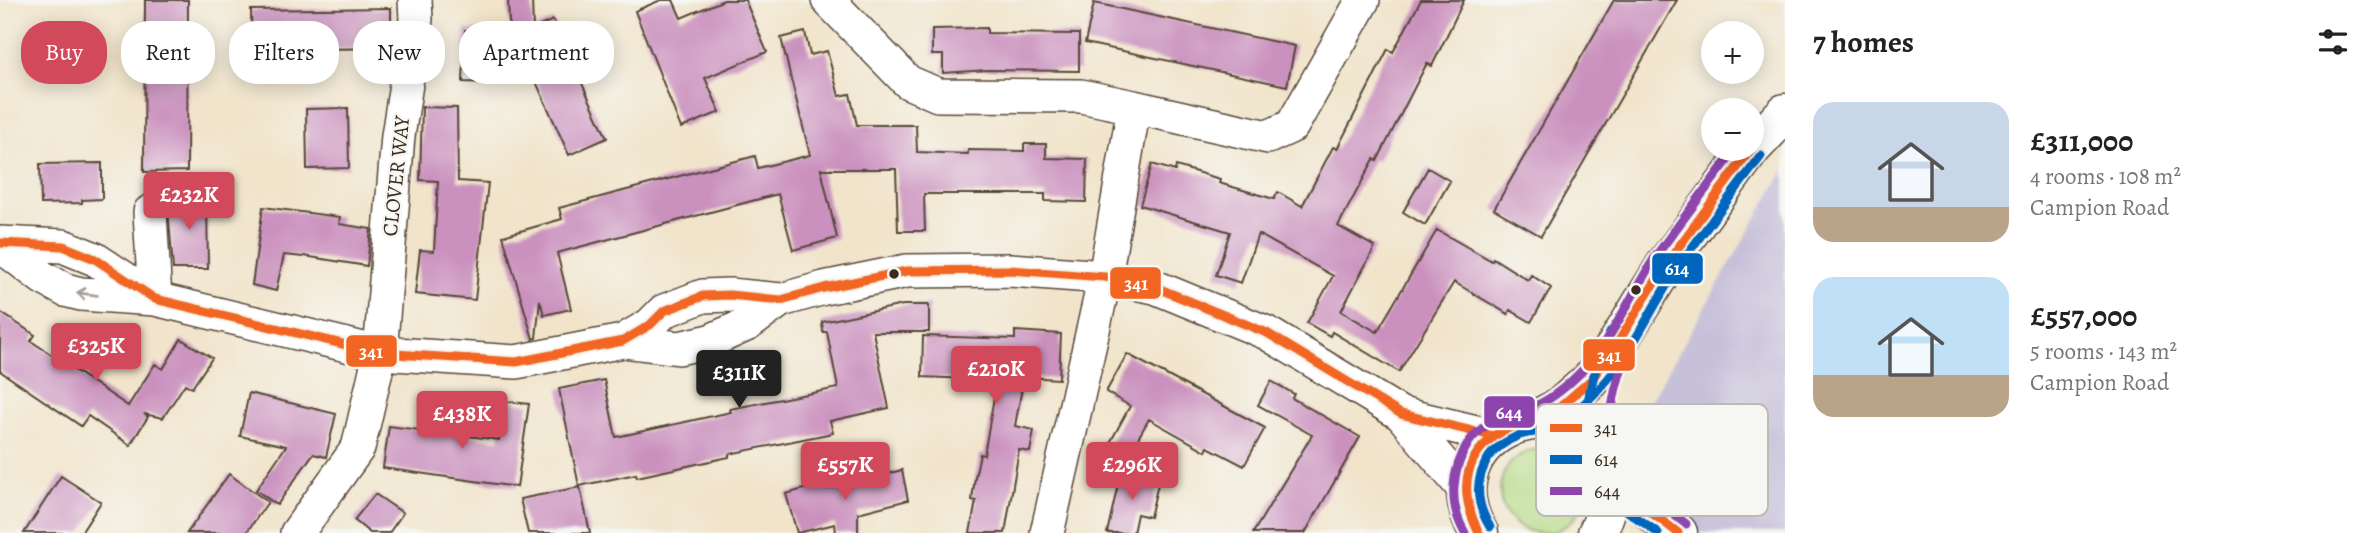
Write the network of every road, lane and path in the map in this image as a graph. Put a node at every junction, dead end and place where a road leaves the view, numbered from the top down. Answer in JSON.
{"nodes":[{"id":1,"x":415,"y":0,"type":"edge"},
{"id":2,"x":828,"y":0,"type":"edge"},
{"id":3,"x":1363,"y":0,"type":"edge"},
{"id":4,"x":1135,"y":107,"type":"junction"},
{"id":5,"x":1785,"y":113,"type":"edge"},
{"id":6,"x":1764,"y":135,"type":"edge"},
{"id":7,"x":1741,"y":161,"type":"edge"},
{"id":8,"x":150,"y":212,"type":"dead end"},
{"id":9,"x":0,"y":244,"type":"edge"},
{"id":10,"x":1105,"y":277,"type":"junction"},
{"id":11,"x":155,"y":299,"type":"junction"},
{"id":12,"x":781,"y":300,"type":"junction"},
{"id":13,"x":622,"y":341,"type":"junction"},
{"id":14,"x":1617,"y":344,"type":"junction"},
{"id":15,"x":380,"y":353,"type":"junction"},
{"id":16,"x":1564,"y":404,"type":"edge"},
{"id":17,"x":1602,"y":404,"type":"edge"},
{"id":18,"x":1401,"y":414,"type":"junction"},
{"id":19,"x":1535,"y":420,"type":"edge"},
{"id":20,"x":1493,"y":436,"type":"junction"},
{"id":21,"x":1604,"y":516,"type":"edge"},
{"id":22,"x":1659,"y":516,"type":"edge"},
{"id":23,"x":1472,"y":518,"type":"edge"},
{"id":24,"x":297,"y":533,"type":"edge"},
{"id":25,"x":1048,"y":533,"type":"edge"},
{"id":26,"x":1597,"y":533,"type":"edge"},
{"id":27,"x":1678,"y":533,"type":"edge"}],
"edges":[{"from":1,"to":15,"type":"street","name":"CLOVER WAY"},
{"from":2,"to":4,"type":"street"},
{"from":3,"to":4,"type":"street"},
{"from":4,"to":10,"type":"street"},
{"from":5,"to":6,"type":"street"},
{"from":7,"to":14,"type":"street"},
{"from":8,"to":11,"type":"street"},
{"from":9,"to":11,"type":"street"},
{"from":10,"to":12,"type":"street"},
{"from":10,"to":18,"type":"street"},
{"from":10,"to":25,"type":"street"},
{"from":11,"to":15,"type":"street"},
{"from":12,"to":13,"type":"street"},
{"from":12,"to":13,"type":"street"},
{"from":13,"to":15,"type":"street"},
{"from":14,"to":16,"type":"street"},
{"from":14,"to":17,"type":"street"},
{"from":15,"to":24,"type":"street","name":"CLOVER WAY"},
{"from":18,"to":20,"type":"street"},
{"from":18,"to":23,"type":"street"},
{"from":19,"to":20,"type":"street"},
{"from":20,"to":23,"type":"street"},
{"from":21,"to":26,"type":"street"},
{"from":22,"to":27,"type":"street"}]}
